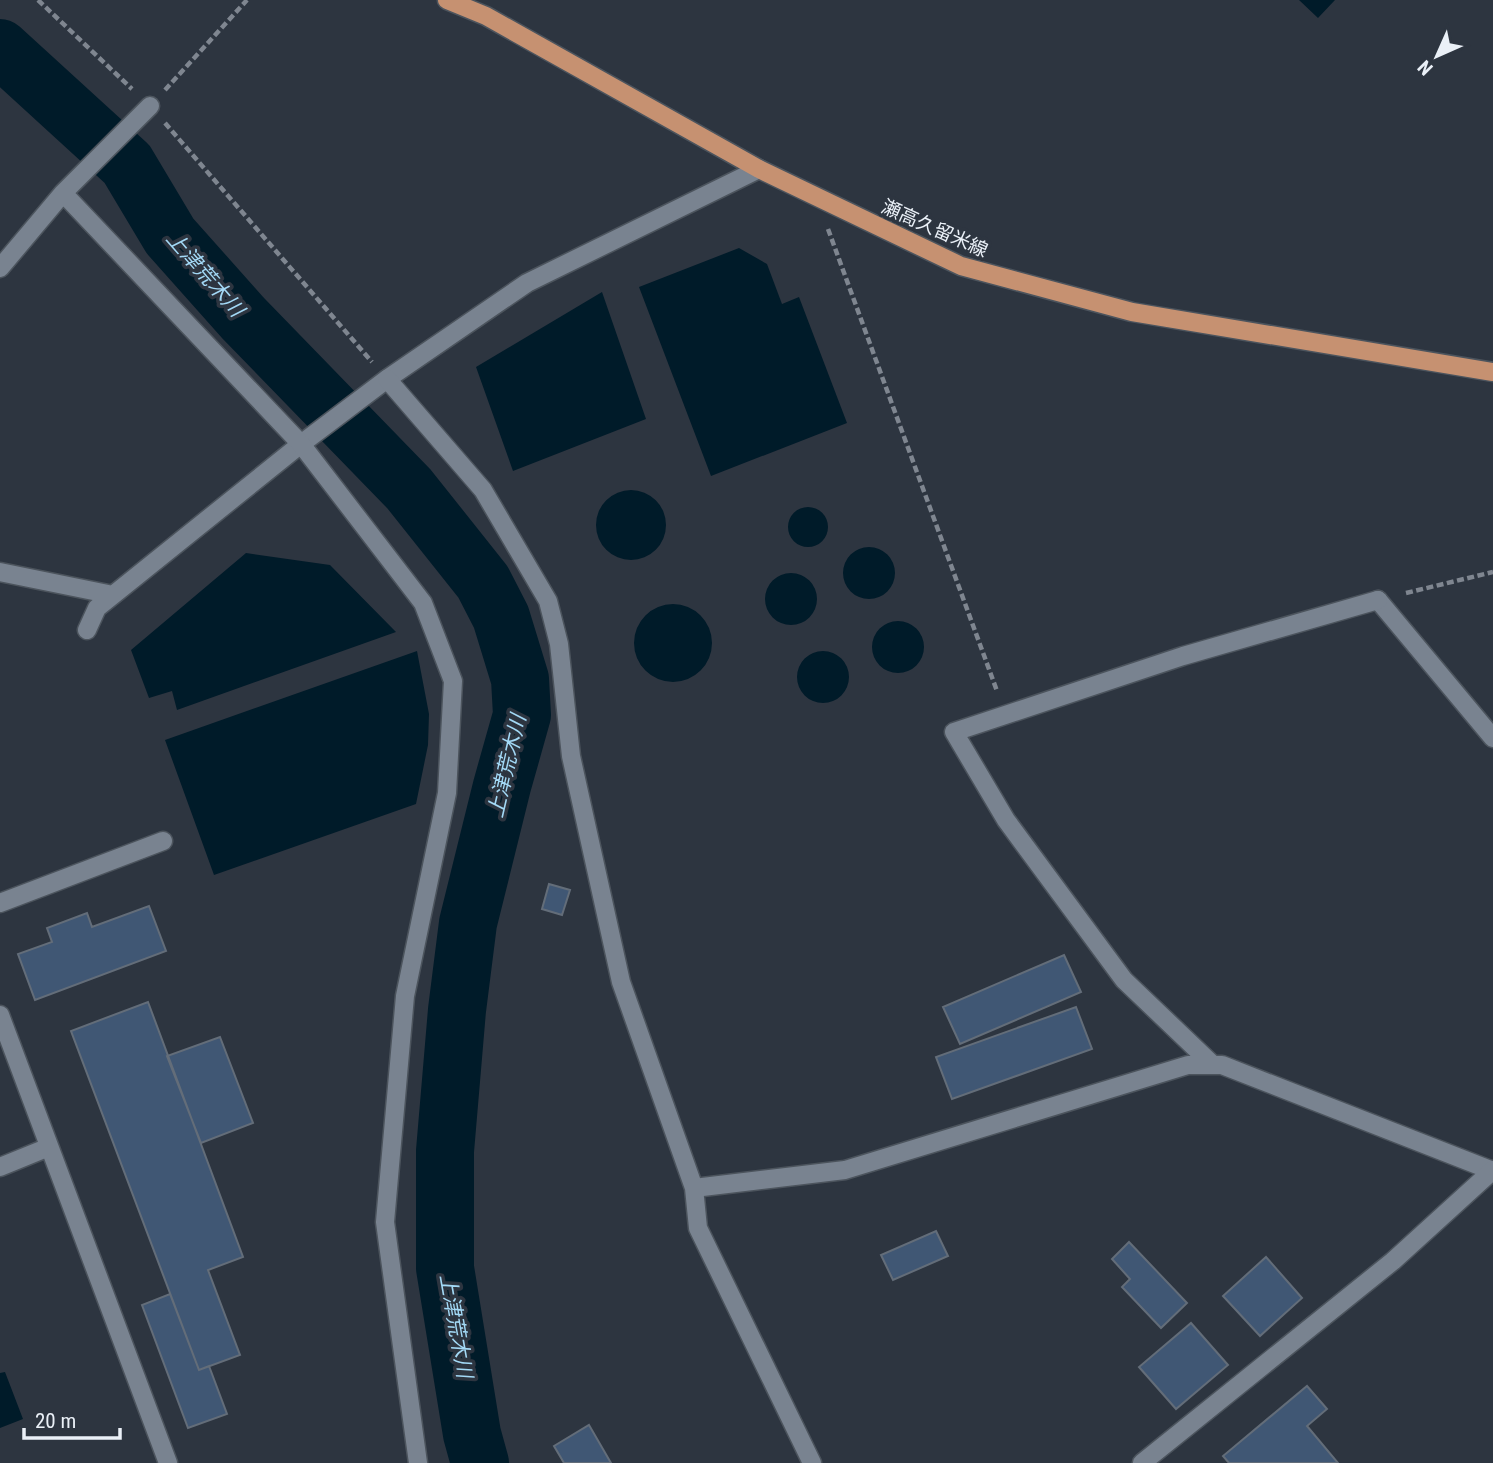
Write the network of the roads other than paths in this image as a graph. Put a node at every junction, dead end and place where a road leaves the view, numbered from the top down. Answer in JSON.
{"nodes":[{"id":1,"x":447,"y":0,"type":"edge"},
{"id":2,"x":150,"y":106,"type":"road end"},
{"id":3,"x":759,"y":169,"type":"junction"},
{"id":4,"x":63,"y":193,"type":"junction"},
{"id":5,"x":0,"y":268,"type":"edge"},
{"id":6,"x":1493,"y":372,"type":"edge"},
{"id":7,"x":387,"y":379,"type":"junction"},
{"id":8,"x":301,"y":444,"type":"junction"},
{"id":9,"x":0,"y":572,"type":"edge"},
{"id":10,"x":113,"y":595,"type":"junction"},
{"id":11,"x":87,"y":630,"type":"dead end"},
{"id":12,"x":1493,"y":738,"type":"edge"},
{"id":13,"x":163,"y":841,"type":"dead end"},
{"id":14,"x":0,"y":903,"type":"edge"},
{"id":15,"x":0,"y":1015,"type":"edge"},
{"id":16,"x":1213,"y":1065,"type":"junction"},
{"id":17,"x":49,"y":1147,"type":"junction"},
{"id":18,"x":0,"y":1167,"type":"edge"},
{"id":19,"x":1493,"y":1170,"type":"edge"},
{"id":20,"x":694,"y":1188,"type":"junction"},
{"id":21,"x":168,"y":1463,"type":"edge"},
{"id":22,"x":418,"y":1463,"type":"edge"},
{"id":23,"x":812,"y":1463,"type":"edge"},
{"id":24,"x":1142,"y":1463,"type":"edge"}],
"edges":[{"from":1,"to":3,"type":"main road","name":"瀬高久留米線"},
{"from":2,"to":4,"type":"street"},
{"from":3,"to":6,"type":"main road","name":"瀬高久留米線"},
{"from":3,"to":7,"type":"street"},
{"from":4,"to":5,"type":"street"},
{"from":4,"to":8,"type":"street"},
{"from":7,"to":8,"type":"street"},
{"from":7,"to":20,"type":"street"},
{"from":8,"to":10,"type":"street"},
{"from":8,"to":22,"type":"street"},
{"from":9,"to":10,"type":"street"},
{"from":10,"to":11,"type":"street"},
{"from":12,"to":16,"type":"street"},
{"from":13,"to":14,"type":"street"},
{"from":15,"to":17,"type":"street"},
{"from":16,"to":19,"type":"street"},
{"from":16,"to":20,"type":"street"},
{"from":17,"to":18,"type":"street"},
{"from":17,"to":21,"type":"street"},
{"from":19,"to":24,"type":"street"},
{"from":20,"to":23,"type":"street"}]}
